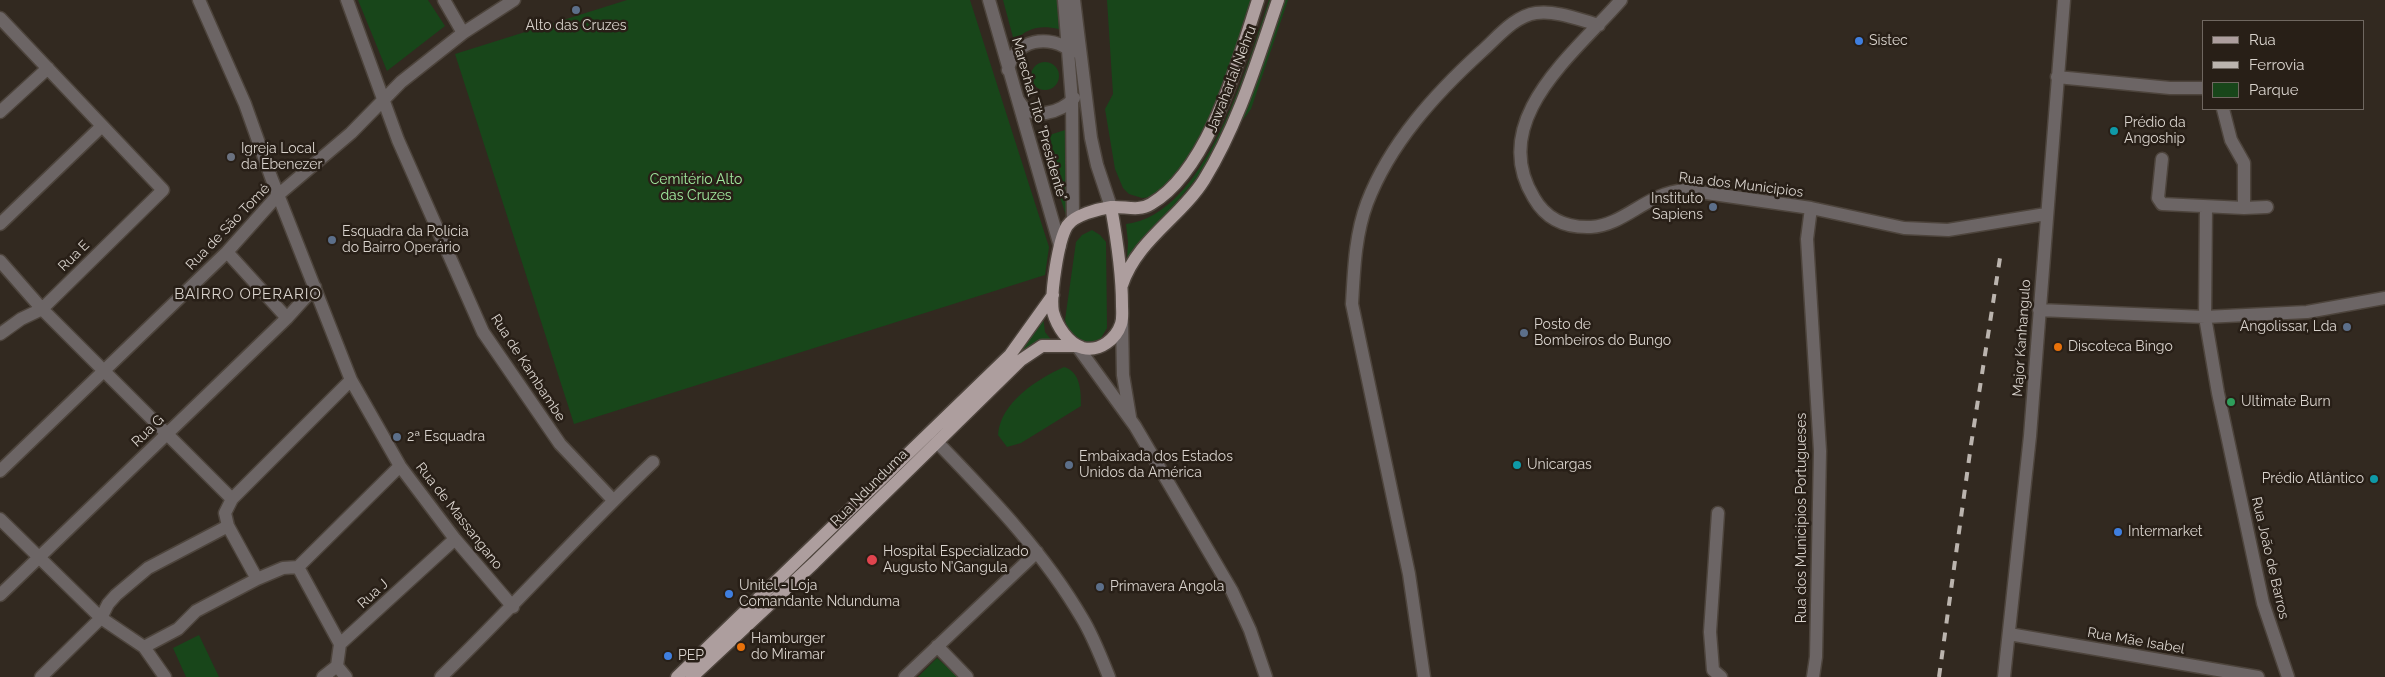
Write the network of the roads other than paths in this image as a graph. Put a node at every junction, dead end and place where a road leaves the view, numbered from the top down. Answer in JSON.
{"nodes":[{"id":1,"x":199,"y":0,"type":"edge"},
{"id":2,"x":347,"y":0,"type":"edge"},
{"id":3,"x":444,"y":0,"type":"edge"},
{"id":4,"x":514,"y":0,"type":"edge"},
{"id":5,"x":989,"y":0,"type":"edge"},
{"id":6,"x":1064,"y":0,"type":"edge"},
{"id":7,"x":1074,"y":0,"type":"edge"},
{"id":8,"x":1258,"y":0,"type":"edge"},
{"id":9,"x":1278,"y":0,"type":"edge"},
{"id":10,"x":1621,"y":0,"type":"edge"},
{"id":11,"x":2064,"y":0,"type":"edge"},
{"id":12,"x":0,"y":18,"type":"edge"},
{"id":13,"x":1599,"y":25,"type":"junction"},
{"id":14,"x":463,"y":33,"type":"junction"},
{"id":15,"x":1068,"y":49,"type":"junction"},
{"id":16,"x":1081,"y":60,"type":"junction"},
{"id":17,"x":48,"y":68,"type":"junction"},
{"id":18,"x":1008,"y":70,"type":"junction"},
{"id":19,"x":2057,"y":77,"type":"junction"},
{"id":20,"x":1084,"y":85,"type":"junction"},
{"id":21,"x":2202,"y":88,"type":"edge"},
{"id":22,"x":1016,"y":96,"type":"junction"},
{"id":23,"x":384,"y":99,"type":"junction"},
{"id":24,"x":1072,"y":101,"type":"junction"},
{"id":25,"x":2224,"y":110,"type":"edge"},
{"id":26,"x":0,"y":112,"type":"edge"},
{"id":27,"x":102,"y":126,"type":"junction"},
{"id":28,"x":2162,"y":159,"type":"dead end"},
{"id":29,"x":278,"y":195,"type":"junction"},
{"id":30,"x":1111,"y":207,"type":"junction"},
{"id":31,"x":2206,"y":207,"type":"junction"},
{"id":32,"x":1811,"y":208,"type":"junction"},
{"id":33,"x":2244,"y":208,"type":"junction"},
{"id":34,"x":2267,"y":208,"type":"dead end"},
{"id":35,"x":2046,"y":214,"type":"junction"},
{"id":36,"x":1073,"y":219,"type":"junction"},
{"id":37,"x":0,"y":224,"type":"edge"},
{"id":38,"x":1060,"y":246,"type":"junction"},
{"id":39,"x":227,"y":252,"type":"junction"},
{"id":40,"x":0,"y":261,"type":"edge"},
{"id":41,"x":315,"y":287,"type":"junction"},
{"id":42,"x":1122,"y":287,"type":"junction"},
{"id":43,"x":1053,"y":295,"type":"junction"},
{"id":44,"x":2385,"y":298,"type":"edge"},
{"id":45,"x":42,"y":309,"type":"junction"},
{"id":46,"x":2039,"y":310,"type":"junction"},
{"id":47,"x":2205,"y":317,"type":"junction"},
{"id":48,"x":287,"y":318,"type":"junction"},
{"id":49,"x":1122,"y":322,"type":"junction"},
{"id":50,"x":0,"y":334,"type":"edge"},
{"id":51,"x":1077,"y":346,"type":"junction"},
{"id":52,"x":104,"y":372,"type":"junction"},
{"id":53,"x":351,"y":380,"type":"junction"},
{"id":54,"x":1131,"y":419,"type":"junction"},
{"id":55,"x":166,"y":435,"type":"junction"},
{"id":56,"x":937,"y":442,"type":"junction"},
{"id":57,"x":653,"y":462,"type":"dead end"},
{"id":58,"x":400,"y":466,"type":"junction"},
{"id":59,"x":0,"y":471,"type":"edge"},
{"id":60,"x":232,"y":499,"type":"junction"},
{"id":61,"x":613,"y":500,"type":"junction"},
{"id":62,"x":1718,"y":513,"type":"dead end"},
{"id":63,"x":0,"y":519,"type":"edge"},
{"id":64,"x":228,"y":526,"type":"junction"},
{"id":65,"x":455,"y":539,"type":"junction"},
{"id":66,"x":1037,"y":552,"type":"junction"},
{"id":67,"x":39,"y":556,"type":"junction"},
{"id":68,"x":298,"y":566,"type":"junction"},
{"id":69,"x":257,"y":579,"type":"junction"},
{"id":70,"x":0,"y":595,"type":"edge"},
{"id":71,"x":513,"y":607,"type":"junction"},
{"id":72,"x":101,"y":618,"type":"junction"},
{"id":73,"x":2009,"y":634,"type":"junction"},
{"id":74,"x":340,"y":644,"type":"junction"},
{"id":75,"x":937,"y":646,"type":"junction"},
{"id":76,"x":144,"y":647,"type":"junction"},
{"id":77,"x":337,"y":666,"type":"junction"},
{"id":78,"x":41,"y":677,"type":"edge"},
{"id":79,"x":165,"y":677,"type":"edge"},
{"id":80,"x":323,"y":677,"type":"edge"},
{"id":81,"x":346,"y":677,"type":"edge"},
{"id":82,"x":441,"y":677,"type":"edge"},
{"id":83,"x":677,"y":677,"type":"edge"},
{"id":84,"x":692,"y":677,"type":"edge"},
{"id":85,"x":905,"y":677,"type":"edge"},
{"id":86,"x":967,"y":677,"type":"edge"},
{"id":87,"x":1109,"y":677,"type":"edge"},
{"id":88,"x":1266,"y":677,"type":"edge"},
{"id":89,"x":1424,"y":677,"type":"edge"},
{"id":90,"x":1721,"y":677,"type":"edge"},
{"id":91,"x":1809,"y":677,"type":"edge"},
{"id":92,"x":1813,"y":677,"type":"edge"},
{"id":93,"x":2004,"y":677,"type":"edge"},
{"id":94,"x":2258,"y":677,"type":"edge"},
{"id":95,"x":2288,"y":677,"type":"edge"}],
"edges":[{"from":1,"to":29,"type":"street","name":"Rua de Massangano"},
{"from":2,"to":23,"type":"street","name":"Rua de Kambambe"},
{"from":3,"to":14,"type":"street"},
{"from":4,"to":14,"type":"street","name":"Rua de São Tomé"},
{"from":5,"to":18,"type":"street","name":"Marechal Tito \"Presidente\""},
{"from":6,"to":15,"type":"street","name":"Marechal Tito \"Presidente\""},
{"from":7,"to":16,"type":"street"},
{"from":8,"to":30,"type":"main road","name":"Jawaharlal Nehru"},
{"from":9,"to":42,"type":"main road","name":"Jawaharlal Nehru"},
{"from":10,"to":13,"type":"street","name":"Rua dos Municipios"},
{"from":11,"to":19,"type":"street","name":"Major Kanhangulo"},
{"from":12,"to":17,"type":"street"},
{"from":13,"to":32,"type":"street","name":"Rua dos Municipios"},
{"from":13,"to":89,"type":"street"},
{"from":14,"to":23,"type":"street","name":"Rua de São Tomé"},
{"from":15,"to":16,"type":"street"},
{"from":15,"to":18,"type":"street"},
{"from":15,"to":24,"type":"street","name":"Marechal Tito \"Presidente\""},
{"from":16,"to":20,"type":"street"},
{"from":17,"to":26,"type":"street"},
{"from":17,"to":27,"type":"street"},
{"from":18,"to":22,"type":"street","name":"Marechal Tito \"Presidente\""},
{"from":19,"to":21,"type":"street"},
{"from":19,"to":35,"type":"street","name":"Major Kanhangulo"},
{"from":20,"to":24,"type":"street"},
{"from":20,"to":30,"type":"street"},
{"from":22,"to":24,"type":"street"},
{"from":22,"to":38,"type":"street","name":"Marechal Tito \"Presidente\""},
{"from":23,"to":29,"type":"street","name":"Rua de São Tomé"},
{"from":23,"to":61,"type":"street","name":"Rua de Kambambe"},
{"from":24,"to":36,"type":"street","name":"Marechal Tito \"Presidente\""},
{"from":25,"to":33,"type":"street"},
{"from":27,"to":37,"type":"street"},
{"from":27,"to":45,"type":"street","name":"Rua E"},
{"from":28,"to":31,"type":"street"},
{"from":29,"to":39,"type":"street","name":"Rua de São Tomé"},
{"from":29,"to":41,"type":"street","name":"Rua de Massangano"},
{"from":30,"to":36,"type":"main road"},
{"from":30,"to":42,"type":"main road"},
{"from":31,"to":33,"type":"street"},
{"from":31,"to":47,"type":"street","name":"Rua João de Barros"},
{"from":32,"to":35,"type":"street","name":"Rua dos Municipios"},
{"from":32,"to":92,"type":"street","name":"Rua dos Municipios Portugueses"},
{"from":33,"to":34,"type":"street"},
{"from":35,"to":46,"type":"street","name":"Major Kanhangulo"},
{"from":36,"to":38,"type":"main road"},
{"from":38,"to":43,"type":"main road"},
{"from":39,"to":48,"type":"street"},
{"from":39,"to":52,"type":"street","name":"Rua de São Tomé"},
{"from":40,"to":45,"type":"street"},
{"from":41,"to":48,"type":"street","name":"Rua G"},
{"from":41,"to":53,"type":"street","name":"Rua de Massangano"},
{"from":42,"to":49,"type":"main road"},
{"from":43,"to":51,"type":"main road"},
{"from":43,"to":83,"type":"main road","name":"Rua Ndunduma"},
{"from":44,"to":47,"type":"street"},
{"from":45,"to":50,"type":"street","name":"Rua E"},
{"from":45,"to":52,"type":"street"},
{"from":46,"to":47,"type":"street"},
{"from":46,"to":73,"type":"street","name":"Major Kanhangulo"},
{"from":47,"to":95,"type":"street","name":"Rua João de Barros"},
{"from":48,"to":55,"type":"street","name":"Rua G"},
{"from":49,"to":51,"type":"main road","name":"Rua Ndunduma"},
{"from":49,"to":54,"type":"street"},
{"from":51,"to":54,"type":"street"},
{"from":51,"to":56,"type":"main road","name":"Rua Ndunduma"},
{"from":52,"to":55,"type":"street"},
{"from":52,"to":59,"type":"street","name":"Rua de São Tomé"},
{"from":53,"to":58,"type":"street","name":"Rua de Massangano"},
{"from":53,"to":60,"type":"street"},
{"from":54,"to":88,"type":"street"},
{"from":55,"to":60,"type":"street"},
{"from":55,"to":67,"type":"street","name":"Rua G"},
{"from":56,"to":66,"type":"street"},
{"from":56,"to":84,"type":"main road","name":"Rua Ndunduma"},
{"from":57,"to":61,"type":"street"},
{"from":58,"to":65,"type":"street","name":"Rua de Massangano"},
{"from":58,"to":68,"type":"street"},
{"from":60,"to":64,"type":"street"},
{"from":61,"to":71,"type":"street"},
{"from":62,"to":90,"type":"street"},
{"from":63,"to":67,"type":"street"},
{"from":64,"to":69,"type":"street"},
{"from":64,"to":72,"type":"street"},
{"from":65,"to":71,"type":"street","name":"Rua de Massangano"},
{"from":65,"to":74,"type":"street","name":"Rua J"},
{"from":66,"to":75,"type":"street"},
{"from":66,"to":87,"type":"street"},
{"from":67,"to":70,"type":"street","name":"Rua G"},
{"from":67,"to":72,"type":"street"},
{"from":68,"to":69,"type":"street"},
{"from":68,"to":74,"type":"street"},
{"from":69,"to":76,"type":"street"},
{"from":71,"to":82,"type":"street"},
{"from":72,"to":76,"type":"street"},
{"from":72,"to":78,"type":"street"},
{"from":73,"to":93,"type":"street","name":"Major Kanhangulo"},
{"from":73,"to":94,"type":"street","name":"Rua Mãe Isabel"},
{"from":74,"to":77,"type":"street"},
{"from":75,"to":85,"type":"street"},
{"from":75,"to":86,"type":"street"},
{"from":76,"to":79,"type":"street"},
{"from":77,"to":80,"type":"street"},
{"from":77,"to":81,"type":"street"},
{"from":91,"to":92,"type":"street"}]}
